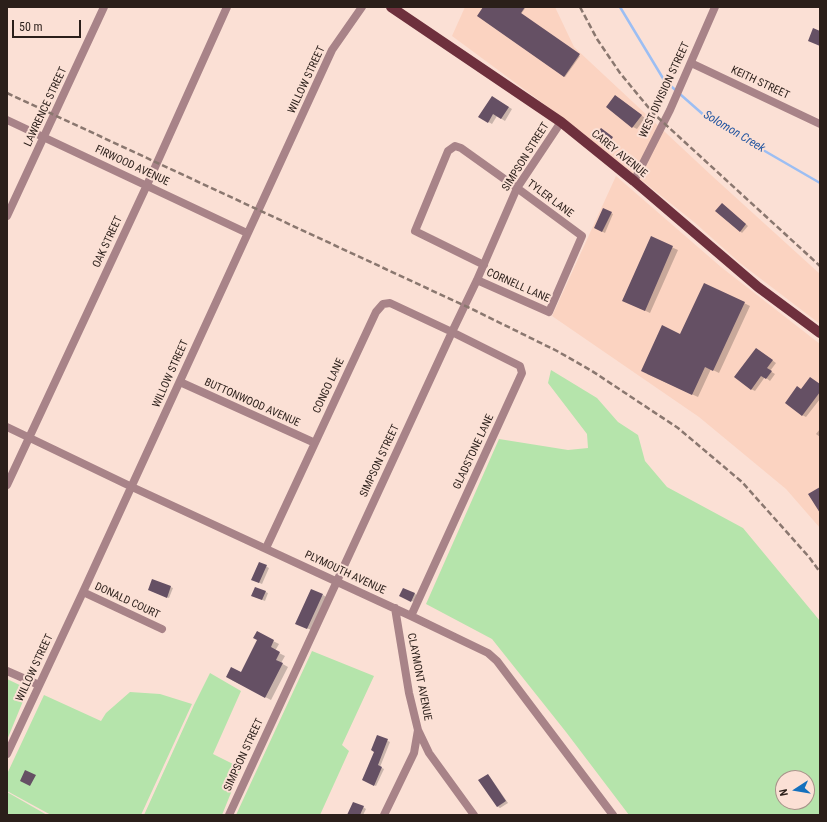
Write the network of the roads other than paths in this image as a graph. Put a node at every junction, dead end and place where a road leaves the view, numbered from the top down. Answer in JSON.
{"nodes":[{"id":1,"x":104,"y":7,"type":"edge"},
{"id":2,"x":227,"y":7,"type":"edge"},
{"id":3,"x":362,"y":7,"type":"edge"},
{"id":4,"x":391,"y":7,"type":"edge"},
{"id":5,"x":715,"y":7,"type":"edge"},
{"id":6,"x":690,"y":62,"type":"junction"},
{"id":7,"x":7,"y":120,"type":"edge"},
{"id":8,"x":561,"y":122,"type":"junction"},
{"id":9,"x":820,"y":124,"type":"edge"},
{"id":10,"x":44,"y":137,"type":"junction"},
{"id":11,"x":634,"y":181,"type":"junction"},
{"id":12,"x":147,"y":185,"type":"junction"},
{"id":13,"x":517,"y":188,"type":"junction"},
{"id":14,"x":7,"y":216,"type":"edge"},
{"id":15,"x":415,"y":231,"type":"joint"},
{"id":16,"x":247,"y":233,"type":"junction"},
{"id":17,"x":484,"y":265,"type":"junction"},
{"id":18,"x":477,"y":280,"type":"junction"},
{"id":19,"x":549,"y":312,"type":"joint"},
{"id":20,"x":452,"y":332,"type":"junction"},
{"id":21,"x":820,"y":333,"type":"edge"},
{"id":22,"x":180,"y":382,"type":"junction"},
{"id":23,"x":7,"y":427,"type":"edge"},
{"id":24,"x":29,"y":437,"type":"junction"},
{"id":25,"x":315,"y":443,"type":"junction"},
{"id":26,"x":7,"y":485,"type":"edge"},
{"id":27,"x":132,"y":487,"type":"junction"},
{"id":28,"x":266,"y":548,"type":"junction"},
{"id":29,"x":336,"y":581,"type":"junction"},
{"id":30,"x":83,"y":592,"type":"junction"},
{"id":31,"x":395,"y":608,"type":"junction"},
{"id":32,"x":411,"y":616,"type":"junction"},
{"id":33,"x":162,"y":629,"type":"dead end"},
{"id":34,"x":7,"y":671,"type":"edge"},
{"id":35,"x":39,"y":685,"type":"junction"},
{"id":36,"x":418,"y":730,"type":"junction"},
{"id":37,"x":7,"y":754,"type":"edge"},
{"id":38,"x":386,"y":812,"type":"edge"},
{"id":39,"x":229,"y":815,"type":"edge"},
{"id":40,"x":394,"y":815,"type":"edge"},
{"id":41,"x":474,"y":815,"type":"edge"},
{"id":42,"x":613,"y":815,"type":"edge"}],
"edges":[{"from":1,"to":10,"type":"street","name":"LAWRENCE STREET"},
{"from":2,"to":12,"type":"street","name":"OAK STREET"},
{"from":3,"to":16,"type":"street","name":"WILLOW STREET"},
{"from":4,"to":8,"type":"main road","name":"CAREY AVENUE"},
{"from":5,"to":6,"type":"street","name":"WEST DIVISION STREET"},
{"from":6,"to":9,"type":"street","name":"KEITH STREET"},
{"from":6,"to":11,"type":"street","name":"WEST DIVISION STREET"},
{"from":7,"to":10,"type":"street","name":"FIRWOOD AVENUE"},
{"from":8,"to":11,"type":"main road","name":"CAREY AVENUE"},
{"from":8,"to":13,"type":"street","name":"SIMPSON STREET"},
{"from":10,"to":12,"type":"street","name":"FIRWOOD AVENUE"},
{"from":10,"to":14,"type":"street","name":"LAWRENCE STREET"},
{"from":11,"to":21,"type":"main road","name":"CAREY AVENUE"},
{"from":12,"to":16,"type":"street","name":"FIRWOOD AVENUE"},
{"from":12,"to":24,"type":"street","name":"OAK STREET"},
{"from":13,"to":15,"type":"street","name":"TYLER LANE"},
{"from":13,"to":17,"type":"street","name":"SIMPSON STREET"},
{"from":13,"to":19,"type":"street","name":"TYLER LANE"},
{"from":15,"to":17,"type":"street","name":"CORNELL LANE"},
{"from":16,"to":22,"type":"street","name":"WILLOW STREET"},
{"from":17,"to":18,"type":"street","name":"SIMPSON STREET"},
{"from":18,"to":19,"type":"street","name":"CORNELL LANE"},
{"from":18,"to":20,"type":"street","name":"SIMPSON STREET"},
{"from":20,"to":25,"type":"street","name":"CONGO LANE"},
{"from":20,"to":29,"type":"street","name":"SIMPSON STREET"},
{"from":20,"to":32,"type":"street","name":"GLADSTONE LANE"},
{"from":22,"to":25,"type":"street","name":"BUTTONWOOD AVENUE"},
{"from":22,"to":27,"type":"street","name":"WILLOW STREET"},
{"from":23,"to":24,"type":"street","name":"PLYMOUTH AVENUE"},
{"from":24,"to":26,"type":"street","name":"OAK STREET"},
{"from":24,"to":27,"type":"street","name":"PLYMOUTH AVENUE"},
{"from":25,"to":28,"type":"street","name":"CONGO LANE"},
{"from":27,"to":28,"type":"street","name":"PLYMOUTH AVENUE"},
{"from":27,"to":30,"type":"street","name":"WILLOW STREET"},
{"from":28,"to":29,"type":"street","name":"PLYMOUTH AVENUE"},
{"from":29,"to":31,"type":"street","name":"PLYMOUTH AVENUE"},
{"from":29,"to":39,"type":"street","name":"SIMPSON STREET"},
{"from":30,"to":33,"type":"street","name":"DONALD COURT"},
{"from":30,"to":35,"type":"street","name":"WILLOW STREET"},
{"from":31,"to":32,"type":"street","name":"PLYMOUTH AVENUE"},
{"from":31,"to":36,"type":"street","name":"CLAYMONT AVENUE"},
{"from":32,"to":42,"type":"street","name":"PLYMOUTH AVENUE"},
{"from":34,"to":35,"type":"street"},
{"from":35,"to":37,"type":"street","name":"WILLOW STREET"},
{"from":36,"to":38,"type":"street","name":"CLAYMONT AVENUE"},
{"from":36,"to":41,"type":"street"},
{"from":38,"to":40,"type":"street"}]}
